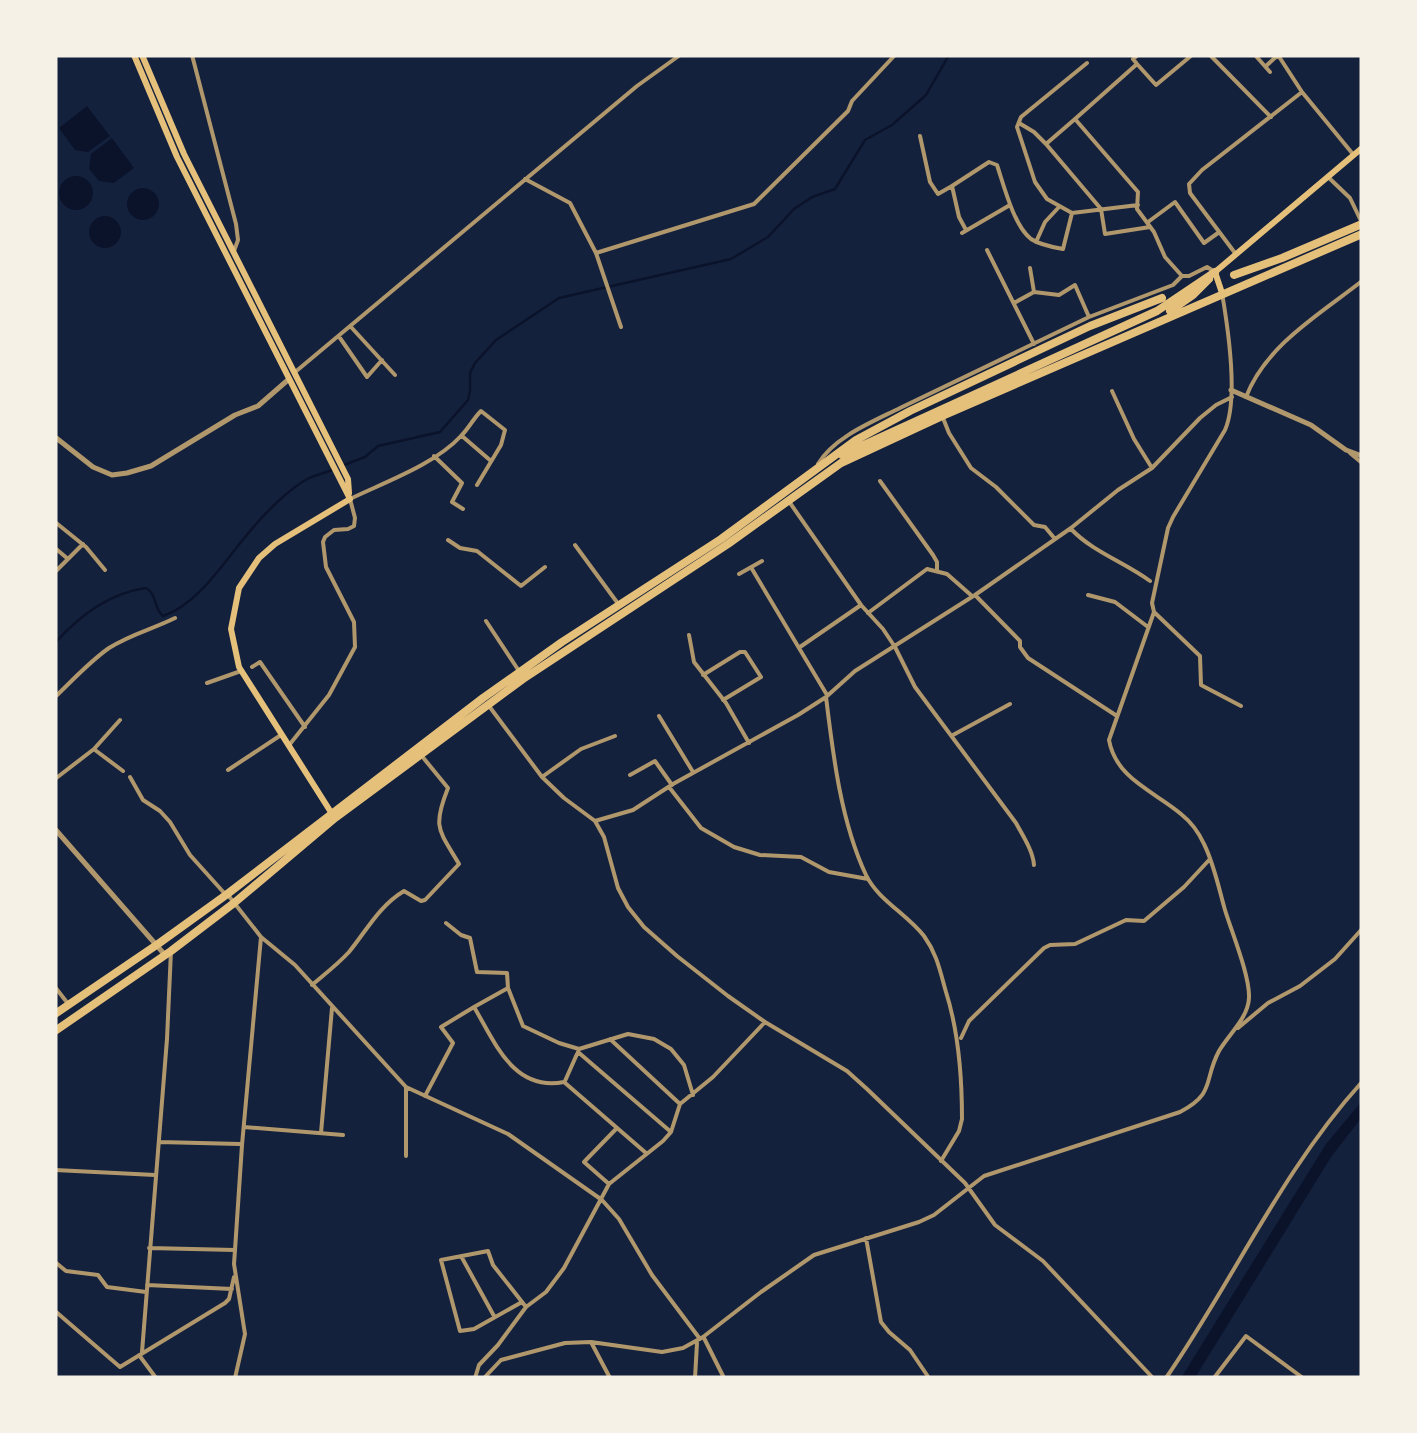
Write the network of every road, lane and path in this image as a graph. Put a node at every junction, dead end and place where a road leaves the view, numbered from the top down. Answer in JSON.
{"nodes":[{"id":1,"x":134,"y":55,"type":"edge"},
{"id":2,"x":142,"y":55,"type":"edge"},
{"id":3,"x":192,"y":55,"type":"edge"},
{"id":4,"x":895,"y":55,"type":"edge"},
{"id":5,"x":1138,"y":55,"type":"edge"},
{"id":6,"x":1192,"y":55,"type":"edge"},
{"id":7,"x":1210,"y":55,"type":"edge"},
{"id":8,"x":1254,"y":55,"type":"edge"},
{"id":9,"x":676,"y":56,"type":"edge"},
{"id":10,"x":1088,"y":63,"type":"dead end"},
{"id":11,"x":1137,"y":64,"type":"junction"},
{"id":12,"x":1302,"y":92,"type":"junction"},
{"id":13,"x":1271,"y":116,"type":"junction"},
{"id":14,"x":1075,"y":119,"type":"junction"},
{"id":15,"x":1018,"y":124,"type":"junction"},
{"id":16,"x":920,"y":136,"type":"dead end"},
{"id":17,"x":1046,"y":144,"type":"junction"},
{"id":18,"x":1362,"y":148,"type":"edge"},
{"id":19,"x":1354,"y":155,"type":"junction"},
{"id":20,"x":1328,"y":177,"type":"junction"},
{"id":21,"x":524,"y":179,"type":"junction"},
{"id":22,"x":952,"y":186,"type":"junction"},
{"id":23,"x":1138,"y":204,"type":"junction"},
{"id":24,"x":1010,"y":205,"type":"junction"},
{"id":25,"x":1059,"y":206,"type":"junction"},
{"id":26,"x":1100,"y":209,"type":"junction"},
{"id":27,"x":1072,"y":213,"type":"junction"},
{"id":28,"x":1362,"y":223,"type":"edge"},
{"id":29,"x":1149,"y":225,"type":"junction"},
{"id":30,"x":1218,"y":233,"type":"junction"},
{"id":31,"x":1362,"y":234,"type":"edge"},
{"id":32,"x":1036,"y":242,"type":"junction"},
{"id":33,"x":988,"y":250,"type":"dead end"},
{"id":34,"x":234,"y":251,"type":"junction"},
{"id":35,"x":596,"y":253,"type":"junction"},
{"id":36,"x":1236,"y":254,"type":"junction"},
{"id":37,"x":1030,"y":268,"type":"dead end"},
{"id":38,"x":1215,"y":272,"type":"junction"},
{"id":39,"x":1234,"y":275,"type":"dead end"},
{"id":40,"x":1182,"y":276,"type":"junction"},
{"id":41,"x":1362,"y":281,"type":"edge"},
{"id":42,"x":1034,"y":292,"type":"junction"},
{"id":43,"x":1222,"y":293,"type":"junction"},
{"id":44,"x":1162,"y":298,"type":"dead end"},
{"id":45,"x":1140,"y":302,"type":"junction"},
{"id":46,"x":1014,"y":303,"type":"junction"},
{"id":47,"x":1089,"y":318,"type":"junction"},
{"id":48,"x":621,"y":326,"type":"dead end"},
{"id":49,"x":352,"y":327,"type":"junction"},
{"id":50,"x":339,"y":337,"type":"junction"},
{"id":51,"x":1109,"y":342,"type":"junction"},
{"id":52,"x":1034,"y":344,"type":"junction"},
{"id":53,"x":382,"y":360,"type":"junction"},
{"id":54,"x":396,"y":375,"type":"dead end"},
{"id":55,"x":292,"y":376,"type":"junction"},
{"id":56,"x":1112,"y":391,"type":"dead end"},
{"id":57,"x":1231,"y":393,"type":"junction"},
{"id":58,"x":1246,"y":397,"type":"junction"},
{"id":59,"x":942,"y":416,"type":"junction"},
{"id":60,"x":462,"y":436,"type":"junction"},
{"id":61,"x":55,"y":437,"type":"edge"},
{"id":62,"x":434,"y":456,"type":"junction"},
{"id":63,"x":1362,"y":459,"type":"edge"},
{"id":64,"x":490,"y":461,"type":"junction"},
{"id":65,"x":1152,"y":468,"type":"junction"},
{"id":66,"x":816,"y":469,"type":"junction"},
{"id":67,"x":880,"y":481,"type":"dead end"},
{"id":68,"x":476,"y":485,"type":"dead end"},
{"id":69,"x":350,"y":499,"type":"junction"},
{"id":70,"x":788,"y":500,"type":"junction"},
{"id":71,"x":463,"y":509,"type":"dead end"},
{"id":72,"x":55,"y":522,"type":"edge"},
{"id":73,"x":1071,"y":528,"type":"junction"},
{"id":74,"x":448,"y":540,"type":"dead end"},
{"id":75,"x":1055,"y":540,"type":"junction"},
{"id":76,"x":83,"y":544,"type":"junction"},
{"id":77,"x":575,"y":546,"type":"dead end"},
{"id":78,"x":55,"y":548,"type":"edge"},
{"id":79,"x":68,"y":559,"type":"junction"},
{"id":80,"x":762,"y":561,"type":"dead end"},
{"id":81,"x":544,"y":567,"type":"dead end"},
{"id":82,"x":752,"y":569,"type":"junction"},
{"id":83,"x":105,"y":570,"type":"dead end"},
{"id":84,"x":937,"y":570,"type":"junction"},
{"id":85,"x":55,"y":572,"type":"edge"},
{"id":86,"x":739,"y":574,"type":"dead end"},
{"id":87,"x":1150,"y":580,"type":"dead end"},
{"id":88,"x":1088,"y":595,"type":"dead end"},
{"id":89,"x":974,"y":596,"type":"junction"},
{"id":90,"x":619,"y":605,"type":"junction"},
{"id":91,"x":860,"y":605,"type":"junction"},
{"id":92,"x":1154,"y":612,"type":"junction"},
{"id":93,"x":868,"y":613,"type":"junction"},
{"id":94,"x":175,"y":618,"type":"dead end"},
{"id":95,"x":486,"y":621,"type":"dead end"},
{"id":96,"x":1148,"y":627,"type":"junction"},
{"id":97,"x":689,"y":635,"type":"dead end"},
{"id":98,"x":800,"y":647,"type":"junction"},
{"id":99,"x":895,"y":647,"type":"junction"},
{"id":100,"x":252,"y":667,"type":"dead end"},
{"id":101,"x":241,"y":670,"type":"junction"},
{"id":102,"x":520,"y":672,"type":"junction"},
{"id":103,"x":704,"y":676,"type":"junction"},
{"id":104,"x":208,"y":683,"type":"dead end"},
{"id":105,"x":826,"y":696,"type":"junction"},
{"id":106,"x":55,"y":697,"type":"edge"},
{"id":107,"x":723,"y":700,"type":"junction"},
{"id":108,"x":486,"y":701,"type":"junction"},
{"id":109,"x":1010,"y":704,"type":"dead end"},
{"id":110,"x":1240,"y":706,"type":"dead end"},
{"id":111,"x":660,"y":716,"type":"dead end"},
{"id":112,"x":1117,"y":716,"type":"junction"},
{"id":113,"x":120,"y":720,"type":"dead end"},
{"id":114,"x":305,"y":728,"type":"junction"},
{"id":115,"x":281,"y":735,"type":"junction"},
{"id":116,"x":615,"y":736,"type":"dead end"},
{"id":117,"x":952,"y":736,"type":"junction"},
{"id":118,"x":749,"y":744,"type":"junction"},
{"id":119,"x":288,"y":746,"type":"junction"},
{"id":120,"x":94,"y":749,"type":"junction"},
{"id":121,"x":420,"y":754,"type":"junction"},
{"id":122,"x":228,"y":770,"type":"dead end"},
{"id":123,"x":123,"y":771,"type":"dead end"},
{"id":124,"x":693,"y":773,"type":"junction"},
{"id":125,"x":630,"y":775,"type":"dead end"},
{"id":126,"x":542,"y":776,"type":"junction"},
{"id":127,"x":130,"y":778,"type":"dead end"},
{"id":128,"x":55,"y":779,"type":"edge"},
{"id":129,"x":670,"y":786,"type":"junction"},
{"id":130,"x":333,"y":815,"type":"junction"},
{"id":131,"x":595,"y":821,"type":"junction"},
{"id":132,"x":55,"y":829,"type":"edge"},
{"id":133,"x":1210,"y":860,"type":"junction"},
{"id":134,"x":1034,"y":866,"type":"dead end"},
{"id":135,"x":868,"y":879,"type":"junction"},
{"id":136,"x":226,"y":894,"type":"junction"},
{"id":137,"x":234,"y":903,"type":"junction"},
{"id":138,"x":446,"y":923,"type":"dead end"},
{"id":139,"x":1362,"y":929,"type":"edge"},
{"id":140,"x":261,"y":938,"type":"junction"},
{"id":141,"x":158,"y":944,"type":"junction"},
{"id":142,"x":169,"y":953,"type":"junction"},
{"id":143,"x":312,"y":984,"type":"junction"},
{"id":144,"x":55,"y":987,"type":"edge"},
{"id":145,"x":508,"y":988,"type":"junction"},
{"id":146,"x":69,"y":1005,"type":"junction"},
{"id":147,"x":332,"y":1007,"type":"junction"},
{"id":148,"x":474,"y":1007,"type":"junction"},
{"id":149,"x":55,"y":1014,"type":"edge"},
{"id":150,"x":765,"y":1022,"type":"junction"},
{"id":151,"x":55,"y":1032,"type":"edge"},
{"id":152,"x":1229,"y":1036,"type":"junction"},
{"id":153,"x":610,"y":1039,"type":"junction"},
{"id":154,"x":959,"y":1042,"type":"junction"},
{"id":155,"x":579,"y":1050,"type":"junction"},
{"id":156,"x":564,"y":1082,"type":"junction"},
{"id":157,"x":1362,"y":1082,"type":"edge"},
{"id":158,"x":406,"y":1087,"type":"junction"},
{"id":159,"x":693,"y":1095,"type":"junction"},
{"id":160,"x":425,"y":1096,"type":"junction"},
{"id":161,"x":680,"y":1104,"type":"junction"},
{"id":162,"x":244,"y":1127,"type":"junction"},
{"id":163,"x":618,"y":1127,"type":"junction"},
{"id":164,"x":670,"y":1132,"type":"junction"},
{"id":165,"x":321,"y":1133,"type":"junction"},
{"id":166,"x":343,"y":1136,"type":"dead end"},
{"id":167,"x":160,"y":1142,"type":"junction"},
{"id":168,"x":242,"y":1144,"type":"junction"},
{"id":169,"x":646,"y":1154,"type":"junction"},
{"id":170,"x":406,"y":1156,"type":"dead end"},
{"id":171,"x":941,"y":1161,"type":"junction"},
{"id":172,"x":55,"y":1170,"type":"edge"},
{"id":173,"x":155,"y":1175,"type":"junction"},
{"id":174,"x":609,"y":1184,"type":"junction"},
{"id":175,"x":968,"y":1187,"type":"junction"},
{"id":176,"x":602,"y":1200,"type":"junction"},
{"id":177,"x":866,"y":1238,"type":"junction"},
{"id":178,"x":150,"y":1248,"type":"junction"},
{"id":179,"x":234,"y":1250,"type":"junction"},
{"id":180,"x":461,"y":1256,"type":"junction"},
{"id":181,"x":55,"y":1262,"type":"edge"},
{"id":182,"x":235,"y":1272,"type":"junction"},
{"id":183,"x":146,"y":1288,"type":"junction"},
{"id":184,"x":232,"y":1288,"type":"junction"},
{"id":185,"x":524,"y":1304,"type":"junction"},
{"id":186,"x":55,"y":1311,"type":"edge"},
{"id":187,"x":494,"y":1316,"type":"junction"},
{"id":188,"x":700,"y":1339,"type":"junction"},
{"id":189,"x":591,"y":1342,"type":"junction"},
{"id":190,"x":140,"y":1353,"type":"junction"},
{"id":191,"x":156,"y":1378,"type":"edge"},
{"id":192,"x":235,"y":1378,"type":"edge"},
{"id":193,"x":475,"y":1378,"type":"edge"},
{"id":194,"x":484,"y":1378,"type":"edge"},
{"id":195,"x":610,"y":1378,"type":"edge"},
{"id":196,"x":695,"y":1378,"type":"edge"},
{"id":197,"x":724,"y":1378,"type":"edge"},
{"id":198,"x":928,"y":1378,"type":"edge"},
{"id":199,"x":1151,"y":1378,"type":"edge"},
{"id":200,"x":1166,"y":1378,"type":"edge"},
{"id":201,"x":1214,"y":1378,"type":"edge"},
{"id":202,"x":1302,"y":1378,"type":"edge"}],
"edges":[{"from":1,"to":55,"type":"main road"},
{"from":2,"to":34,"type":"main road"},
{"from":3,"to":34,"type":"street"},
{"from":4,"to":35,"type":"street"},
{"from":5,"to":11,"type":"street"},
{"from":6,"to":11,"type":"street"},
{"from":7,"to":13,"type":"street"},
{"from":8,"to":12,"type":"street"},
{"from":9,"to":21,"type":"street"},
{"from":10,"to":15,"type":"street"},
{"from":11,"to":14,"type":"street"},
{"from":12,"to":13,"type":"street"},
{"from":12,"to":19,"type":"street"},
{"from":13,"to":30,"type":"street"},
{"from":14,"to":17,"type":"street"},
{"from":14,"to":23,"type":"street"},
{"from":15,"to":17,"type":"street"},
{"from":15,"to":25,"type":"street"},
{"from":16,"to":22,"type":"street"},
{"from":17,"to":26,"type":"street"},
{"from":18,"to":19,"type":"main road"},
{"from":19,"to":20,"type":"main road"},
{"from":20,"to":28,"type":"street"},
{"from":20,"to":36,"type":"main road"},
{"from":21,"to":35,"type":"street"},
{"from":21,"to":49,"type":"street"},
{"from":22,"to":24,"type":"street"},
{"from":22,"to":24,"type":"street"},
{"from":23,"to":26,"type":"street"},
{"from":23,"to":29,"type":"street"},
{"from":24,"to":32,"type":"street"},
{"from":25,"to":27,"type":"street"},
{"from":25,"to":32,"type":"street"},
{"from":26,"to":27,"type":"street"},
{"from":26,"to":29,"type":"street"},
{"from":27,"to":32,"type":"street"},
{"from":28,"to":39,"type":"highway"},
{"from":29,"to":30,"type":"street"},
{"from":29,"to":40,"type":"street"},
{"from":30,"to":36,"type":"street"},
{"from":31,"to":43,"type":"highway"},
{"from":33,"to":46,"type":"street"},
{"from":34,"to":55,"type":"main road"},
{"from":35,"to":48,"type":"street"},
{"from":36,"to":38,"type":"main road"},
{"from":37,"to":42,"type":"street"},
{"from":38,"to":40,"type":"street"},
{"from":38,"to":43,"type":"main road"},
{"from":38,"to":51,"type":"highway"},
{"from":38,"to":66,"type":"highway"},
{"from":40,"to":45,"type":"street"},
{"from":41,"to":58,"type":"street"},
{"from":42,"to":46,"type":"street"},
{"from":42,"to":47,"type":"street"},
{"from":43,"to":51,"type":"highway"},
{"from":43,"to":57,"type":"street"},
{"from":44,"to":45,"type":"highway"},
{"from":45,"to":47,"type":"street"},
{"from":45,"to":66,"type":"highway"},
{"from":46,"to":52,"type":"street"},
{"from":47,"to":52,"type":"street"},
{"from":49,"to":50,"type":"street"},
{"from":49,"to":53,"type":"street"},
{"from":50,"to":53,"type":"street"},
{"from":50,"to":55,"type":"street"},
{"from":51,"to":59,"type":"highway"},
{"from":52,"to":66,"type":"street"},
{"from":53,"to":54,"type":"street"},
{"from":55,"to":61,"type":"street"},
{"from":55,"to":69,"type":"main road"},
{"from":56,"to":65,"type":"street"},
{"from":57,"to":58,"type":"street"},
{"from":57,"to":65,"type":"street"},
{"from":57,"to":92,"type":"street"},
{"from":58,"to":63,"type":"street"},
{"from":59,"to":70,"type":"highway"},
{"from":59,"to":75,"type":"street"},
{"from":60,"to":62,"type":"street"},
{"from":60,"to":64,"type":"street"},
{"from":60,"to":64,"type":"street"},
{"from":62,"to":69,"type":"street"},
{"from":62,"to":71,"type":"street"},
{"from":64,"to":68,"type":"street"},
{"from":65,"to":73,"type":"street"},
{"from":66,"to":90,"type":"highway"},
{"from":67,"to":84,"type":"street"},
{"from":69,"to":101,"type":"main road"},
{"from":69,"to":114,"type":"street"},
{"from":70,"to":91,"type":"street"},
{"from":70,"to":108,"type":"highway"},
{"from":72,"to":76,"type":"street"},
{"from":73,"to":75,"type":"street"},
{"from":73,"to":87,"type":"street"},
{"from":74,"to":81,"type":"street"},
{"from":75,"to":89,"type":"street"},
{"from":76,"to":79,"type":"street"},
{"from":76,"to":83,"type":"street"},
{"from":77,"to":90,"type":"street"},
{"from":78,"to":79,"type":"street"},
{"from":79,"to":85,"type":"street"},
{"from":80,"to":82,"type":"street"},
{"from":82,"to":86,"type":"street"},
{"from":82,"to":98,"type":"street"},
{"from":84,"to":89,"type":"street"},
{"from":84,"to":93,"type":"street"},
{"from":88,"to":96,"type":"street"},
{"from":89,"to":99,"type":"street"},
{"from":89,"to":112,"type":"street"},
{"from":90,"to":102,"type":"highway"},
{"from":91,"to":93,"type":"street"},
{"from":91,"to":98,"type":"street"},
{"from":92,"to":96,"type":"street"},
{"from":92,"to":110,"type":"street"},
{"from":93,"to":99,"type":"street"},
{"from":94,"to":106,"type":"street"},
{"from":95,"to":102,"type":"street"},
{"from":96,"to":112,"type":"street"},
{"from":97,"to":103,"type":"street"},
{"from":98,"to":105,"type":"street"},
{"from":99,"to":105,"type":"street"},
{"from":99,"to":117,"type":"street"},
{"from":100,"to":114,"type":"street"},
{"from":101,"to":104,"type":"street"},
{"from":101,"to":115,"type":"main road"},
{"from":102,"to":108,"type":"highway"},
{"from":103,"to":107,"type":"street"},
{"from":103,"to":107,"type":"street"},
{"from":105,"to":118,"type":"street"},
{"from":105,"to":135,"type":"street"},
{"from":107,"to":118,"type":"street"},
{"from":108,"to":121,"type":"highway"},
{"from":108,"to":126,"type":"street"},
{"from":108,"to":130,"type":"highway"},
{"from":109,"to":117,"type":"street"},
{"from":111,"to":124,"type":"street"},
{"from":112,"to":133,"type":"street"},
{"from":113,"to":120,"type":"street"},
{"from":114,"to":119,"type":"street"},
{"from":115,"to":119,"type":"main road"},
{"from":115,"to":122,"type":"street"},
{"from":116,"to":126,"type":"street"},
{"from":117,"to":134,"type":"street"},
{"from":118,"to":124,"type":"street"},
{"from":119,"to":130,"type":"main road"},
{"from":120,"to":123,"type":"street"},
{"from":120,"to":128,"type":"street"},
{"from":121,"to":130,"type":"highway"},
{"from":121,"to":143,"type":"street"},
{"from":124,"to":129,"type":"street"},
{"from":125,"to":129,"type":"street"},
{"from":126,"to":131,"type":"street"},
{"from":127,"to":136,"type":"street"},
{"from":129,"to":131,"type":"street"},
{"from":129,"to":135,"type":"street"},
{"from":130,"to":136,"type":"highway"},
{"from":130,"to":137,"type":"highway"},
{"from":131,"to":150,"type":"street"},
{"from":132,"to":141,"type":"street"},
{"from":133,"to":152,"type":"street"},
{"from":133,"to":154,"type":"street"},
{"from":135,"to":154,"type":"street"},
{"from":136,"to":137,"type":"street"},
{"from":136,"to":141,"type":"highway"},
{"from":137,"to":140,"type":"street"},
{"from":137,"to":142,"type":"highway"},
{"from":138,"to":145,"type":"street"},
{"from":139,"to":152,"type":"street"},
{"from":140,"to":143,"type":"street"},
{"from":140,"to":162,"type":"street"},
{"from":141,"to":142,"type":"street"},
{"from":141,"to":146,"type":"highway"},
{"from":142,"to":151,"type":"highway"},
{"from":142,"to":167,"type":"street"},
{"from":143,"to":147,"type":"street"},
{"from":144,"to":146,"type":"street"},
{"from":145,"to":148,"type":"street"},
{"from":145,"to":155,"type":"street"},
{"from":146,"to":149,"type":"highway"},
{"from":147,"to":158,"type":"street"},
{"from":147,"to":165,"type":"street"},
{"from":148,"to":156,"type":"street"},
{"from":148,"to":160,"type":"street"},
{"from":150,"to":159,"type":"street"},
{"from":150,"to":171,"type":"street"},
{"from":152,"to":175,"type":"street"},
{"from":153,"to":155,"type":"street"},
{"from":153,"to":159,"type":"street"},
{"from":153,"to":161,"type":"street"},
{"from":154,"to":171,"type":"street"},
{"from":155,"to":156,"type":"street"},
{"from":155,"to":164,"type":"street"},
{"from":156,"to":163,"type":"street"},
{"from":157,"to":200,"type":"street"},
{"from":158,"to":160,"type":"street"},
{"from":158,"to":170,"type":"street"},
{"from":159,"to":161,"type":"street"},
{"from":160,"to":176,"type":"street"},
{"from":161,"to":164,"type":"street"},
{"from":162,"to":165,"type":"street"},
{"from":162,"to":168,"type":"street"},
{"from":163,"to":169,"type":"street"},
{"from":163,"to":174,"type":"street"},
{"from":164,"to":169,"type":"street"},
{"from":165,"to":166,"type":"street"},
{"from":167,"to":168,"type":"street"},
{"from":167,"to":173,"type":"street"},
{"from":168,"to":179,"type":"street"},
{"from":169,"to":174,"type":"street"},
{"from":171,"to":175,"type":"street"},
{"from":172,"to":173,"type":"street"},
{"from":173,"to":178,"type":"street"},
{"from":174,"to":176,"type":"street"},
{"from":175,"to":177,"type":"street"},
{"from":175,"to":199,"type":"street"},
{"from":176,"to":185,"type":"street"},
{"from":176,"to":188,"type":"street"},
{"from":177,"to":188,"type":"street"},
{"from":177,"to":198,"type":"street"},
{"from":178,"to":179,"type":"street"},
{"from":178,"to":183,"type":"street"},
{"from":179,"to":182,"type":"street"},
{"from":180,"to":185,"type":"street"},
{"from":180,"to":187,"type":"street"},
{"from":180,"to":187,"type":"street"},
{"from":181,"to":183,"type":"street"},
{"from":182,"to":184,"type":"street"},
{"from":182,"to":192,"type":"street"},
{"from":183,"to":184,"type":"street"},
{"from":183,"to":190,"type":"street"},
{"from":184,"to":190,"type":"street"},
{"from":185,"to":187,"type":"street"},
{"from":185,"to":193,"type":"street"},
{"from":186,"to":190,"type":"street"},
{"from":188,"to":189,"type":"street"},
{"from":188,"to":196,"type":"street"},
{"from":188,"to":197,"type":"street"},
{"from":189,"to":194,"type":"street"},
{"from":189,"to":195,"type":"street"},
{"from":190,"to":191,"type":"street"},
{"from":201,"to":202,"type":"street"}]}
